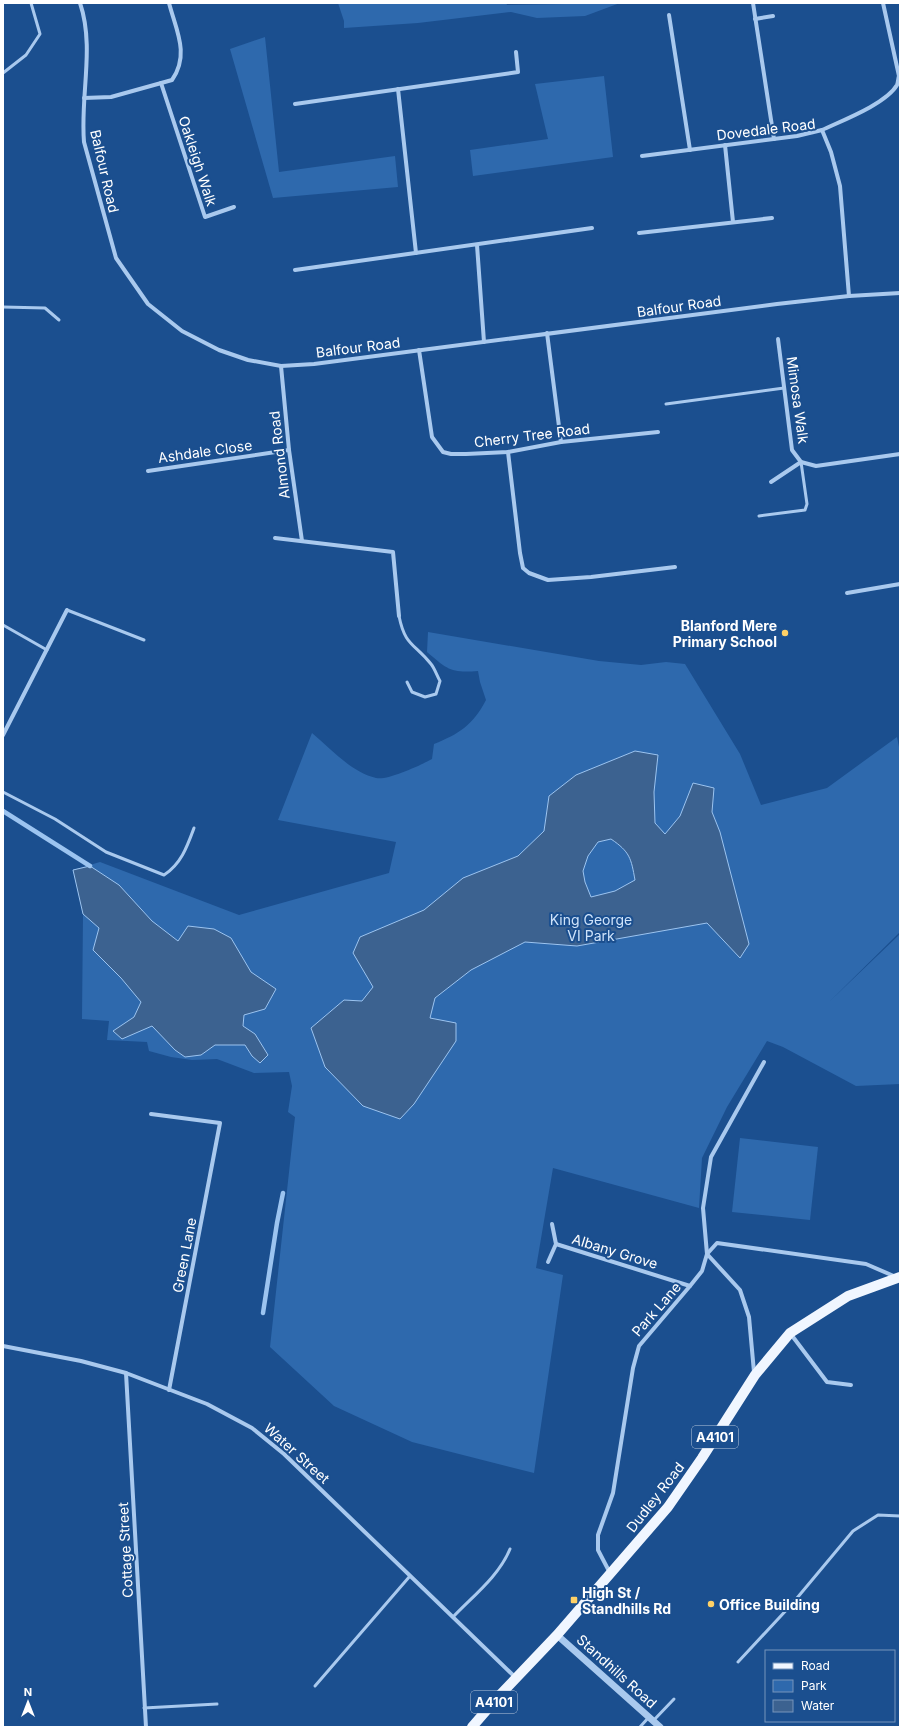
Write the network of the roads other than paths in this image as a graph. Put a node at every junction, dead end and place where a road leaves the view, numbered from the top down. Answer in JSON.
{"nodes":[{"id":1,"x":31,"y":3,"type":"edge"},
{"id":2,"x":80,"y":3,"type":"edge"},
{"id":3,"x":169,"y":3,"type":"edge"},
{"id":4,"x":753,"y":3,"type":"edge"},
{"id":5,"x":883,"y":3,"type":"edge"},
{"id":6,"x":669,"y":15,"type":"dead end"},
{"id":7,"x":773,"y":16,"type":"dead end"},
{"id":8,"x":755,"y":19,"type":"junction"},
{"id":9,"x":516,"y":52,"type":"dead end"},
{"id":10,"x":3,"y":73,"type":"edge"},
{"id":11,"x":161,"y":83,"type":"junction"},
{"id":12,"x":398,"y":88,"type":"junction"},
{"id":13,"x":84,"y":98,"type":"junction"},
{"id":14,"x":295,"y":104,"type":"dead end"},
{"id":15,"x":822,"y":130,"type":"junction"},
{"id":16,"x":774,"y":139,"type":"junction"},
{"id":17,"x":725,"y":145,"type":"junction"},
{"id":18,"x":690,"y":150,"type":"junction"},
{"id":19,"x":642,"y":156,"type":"dead end"},
{"id":20,"x":234,"y":207,"type":"dead end"},
{"id":21,"x":772,"y":218,"type":"dead end"},
{"id":22,"x":733,"y":222,"type":"junction"},
{"id":23,"x":592,"y":228,"type":"dead end"},
{"id":24,"x":639,"y":233,"type":"dead end"},
{"id":25,"x":476,"y":244,"type":"junction"},
{"id":26,"x":416,"y":253,"type":"junction"},
{"id":27,"x":295,"y":270,"type":"dead end"},
{"id":28,"x":900,"y":293,"type":"edge"},
{"id":29,"x":849,"y":296,"type":"junction"},
{"id":30,"x":3,"y":307,"type":"edge"},
{"id":31,"x":59,"y":320,"type":"dead end"},
{"id":32,"x":547,"y":333,"type":"junction"},
{"id":33,"x":778,"y":340,"type":"dead end"},
{"id":34,"x":484,"y":342,"type":"junction"},
{"id":35,"x":419,"y":350,"type":"junction"},
{"id":36,"x":281,"y":366,"type":"junction"},
{"id":37,"x":784,"y":388,"type":"junction"},
{"id":38,"x":666,"y":404,"type":"dead end"},
{"id":39,"x":658,"y":432,"type":"dead end"},
{"id":40,"x":561,"y":442,"type":"junction"},
{"id":41,"x":289,"y":450,"type":"junction"},
{"id":42,"x":508,"y":452,"type":"junction"},
{"id":43,"x":900,"y":454,"type":"edge"},
{"id":44,"x":800,"y":462,"type":"junction"},
{"id":45,"x":148,"y":471,"type":"dead end"},
{"id":46,"x":771,"y":482,"type":"dead end"},
{"id":47,"x":759,"y":516,"type":"dead end"},
{"id":48,"x":275,"y":538,"type":"dead end"},
{"id":49,"x":302,"y":541,"type":"junction"},
{"id":50,"x":675,"y":567,"type":"dead end"},
{"id":51,"x":900,"y":584,"type":"edge"},
{"id":52,"x":847,"y":593,"type":"dead end"},
{"id":53,"x":67,"y":610,"type":"joint"},
{"id":54,"x":399,"y":616,"type":"joint"},
{"id":55,"x":3,"y":625,"type":"edge"},
{"id":56,"x":144,"y":640,"type":"dead end"},
{"id":57,"x":47,"y":650,"type":"junction"},
{"id":58,"x":407,"y":682,"type":"dead end"},
{"id":59,"x":3,"y":735,"type":"edge"},
{"id":60,"x":3,"y":792,"type":"edge"},
{"id":61,"x":194,"y":828,"type":"dead end"},
{"id":62,"x":764,"y":1062,"type":"dead end"},
{"id":63,"x":151,"y":1114,"type":"dead end"},
{"id":64,"x":552,"y":1224,"type":"dead end"},
{"id":65,"x":556,"y":1244,"type":"junction"},
{"id":66,"x":707,"y":1254,"type":"junction"},
{"id":67,"x":548,"y":1262,"type":"dead end"},
{"id":68,"x":898,"y":1277,"type":"edge"},
{"id":69,"x":690,"y":1286,"type":"junction"},
{"id":70,"x":790,"y":1333,"type":"junction"},
{"id":71,"x":3,"y":1346,"type":"edge"},
{"id":72,"x":126,"y":1373,"type":"junction"},
{"id":73,"x":755,"y":1375,"type":"junction"},
{"id":74,"x":851,"y":1385,"type":"dead end"},
{"id":75,"x":170,"y":1390,"type":"junction"},
{"id":76,"x":900,"y":1516,"type":"edge"},
{"id":77,"x":510,"y":1549,"type":"dead end"},
{"id":78,"x":610,"y":1573,"type":"junction"},
{"id":79,"x":410,"y":1576,"type":"junction"},
{"id":80,"x":453,"y":1617,"type":"junction"},
{"id":81,"x":557,"y":1634,"type":"junction"},
{"id":82,"x":738,"y":1662,"type":"dead end"},
{"id":83,"x":517,"y":1678,"type":"junction"},
{"id":84,"x":315,"y":1686,"type":"dead end"},
{"id":85,"x":674,"y":1700,"type":"dead end"},
{"id":86,"x":217,"y":1704,"type":"dead end"},
{"id":87,"x":144,"y":1708,"type":"junction"},
{"id":88,"x":651,"y":1719,"type":"junction"},
{"id":89,"x":146,"y":1727,"type":"edge"},
{"id":90,"x":472,"y":1727,"type":"edge"},
{"id":91,"x":640,"y":1727,"type":"edge"},
{"id":92,"x":660,"y":1727,"type":"edge"}],
"edges":[{"from":1,"to":10,"type":"lane"},
{"from":2,"to":13,"type":"street","name":"Balfour Road"},
{"from":3,"to":11,"type":"street"},
{"from":4,"to":8,"type":"street"},
{"from":5,"to":15,"type":"street"},
{"from":6,"to":18,"type":"street"},
{"from":7,"to":8,"type":"street"},
{"from":8,"to":16,"type":"street"},
{"from":9,"to":12,"type":"street"},
{"from":11,"to":13,"type":"street"},
{"from":11,"to":20,"type":"street","name":"Oakleigh Walk"},
{"from":12,"to":14,"type":"street"},
{"from":12,"to":26,"type":"street"},
{"from":13,"to":36,"type":"street","name":"Balfour Road"},
{"from":15,"to":16,"type":"street","name":"Dovedale Road"},
{"from":15,"to":29,"type":"street","name":"Dovedale Road"},
{"from":16,"to":17,"type":"street","name":"Dovedale Road"},
{"from":17,"to":18,"type":"street","name":"Dovedale Road"},
{"from":17,"to":22,"type":"street"},
{"from":18,"to":19,"type":"street","name":"Dovedale Road"},
{"from":21,"to":22,"type":"street"},
{"from":22,"to":24,"type":"street"},
{"from":23,"to":25,"type":"street"},
{"from":25,"to":26,"type":"street"},
{"from":25,"to":34,"type":"street"},
{"from":26,"to":27,"type":"street"},
{"from":28,"to":29,"type":"street","name":"Balfour Road"},
{"from":29,"to":32,"type":"street","name":"Balfour Road"},
{"from":30,"to":31,"type":"lane"},
{"from":32,"to":34,"type":"street","name":"Balfour Road"},
{"from":32,"to":40,"type":"street"},
{"from":33,"to":37,"type":"street","name":"Mimosa Walk"},
{"from":34,"to":35,"type":"street","name":"Balfour Road"},
{"from":35,"to":36,"type":"street","name":"Balfour Road"},
{"from":35,"to":42,"type":"street","name":"Cherry Tree Road"},
{"from":36,"to":41,"type":"street","name":"Almond Road"},
{"from":37,"to":38,"type":"lane"},
{"from":37,"to":44,"type":"street","name":"Mimosa Walk"},
{"from":39,"to":40,"type":"street","name":"Cherry Tree Road"},
{"from":40,"to":42,"type":"street","name":"Cherry Tree Road"},
{"from":41,"to":45,"type":"street","name":"Ashdale Close"},
{"from":41,"to":49,"type":"street","name":"Almond Road"},
{"from":42,"to":50,"type":"street"},
{"from":43,"to":44,"type":"street","name":"Mimosa Walk"},
{"from":44,"to":46,"type":"street","name":"Mimosa Walk"},
{"from":44,"to":47,"type":"lane"},
{"from":48,"to":49,"type":"street"},
{"from":49,"to":54,"type":"street"},
{"from":51,"to":52,"type":"street"},
{"from":53,"to":56,"type":"lane"},
{"from":53,"to":57,"type":"street"},
{"from":54,"to":58,"type":"lane"},
{"from":55,"to":57,"type":"lane"},
{"from":57,"to":59,"type":"street"},
{"from":60,"to":61,"type":"lane"},
{"from":62,"to":66,"type":"street"},
{"from":63,"to":75,"type":"street","name":"Green Lane"},
{"from":64,"to":65,"type":"street","name":"Albany Grove"},
{"from":65,"to":67,"type":"street","name":"Albany Grove"},
{"from":65,"to":69,"type":"street","name":"Albany Grove"},
{"from":66,"to":68,"type":"street"},
{"from":66,"to":69,"type":"street","name":"Park Lane"},
{"from":66,"to":73,"type":"street"},
{"from":68,"to":70,"type":"main road","name":"Dudley Road","number":"A4101"},
{"from":69,"to":78,"type":"street","name":"Park Lane"},
{"from":70,"to":73,"type":"main road","name":"Dudley Road","number":"A4101"},
{"from":70,"to":74,"type":"street"},
{"from":71,"to":72,"type":"street","name":"Water Street"},
{"from":72,"to":75,"type":"street","name":"Water Street"},
{"from":72,"to":87,"type":"street","name":"Cottage Street"},
{"from":73,"to":78,"type":"main road","name":"Dudley Road","number":"A4101"},
{"from":75,"to":79,"type":"street","name":"Water Street"},
{"from":76,"to":82,"type":"lane"},
{"from":77,"to":80,"type":"lane"},
{"from":78,"to":81,"type":"main road","name":"Dudley Road","number":"A4101"},
{"from":79,"to":80,"type":"street","name":"Water Street"},
{"from":79,"to":84,"type":"lane"},
{"from":80,"to":83,"type":"street","name":"Water Street"},
{"from":81,"to":83,"type":"main road","number":"A4101"},
{"from":81,"to":88,"type":"street","name":"Standhills Road"},
{"from":83,"to":90,"type":"main road","number":"A4101"},
{"from":85,"to":88,"type":"lane"},
{"from":86,"to":87,"type":"lane"},
{"from":87,"to":89,"type":"street","name":"Cottage Street"},
{"from":88,"to":91,"type":"lane"},
{"from":88,"to":92,"type":"street","name":"Standhills Road"}]}
